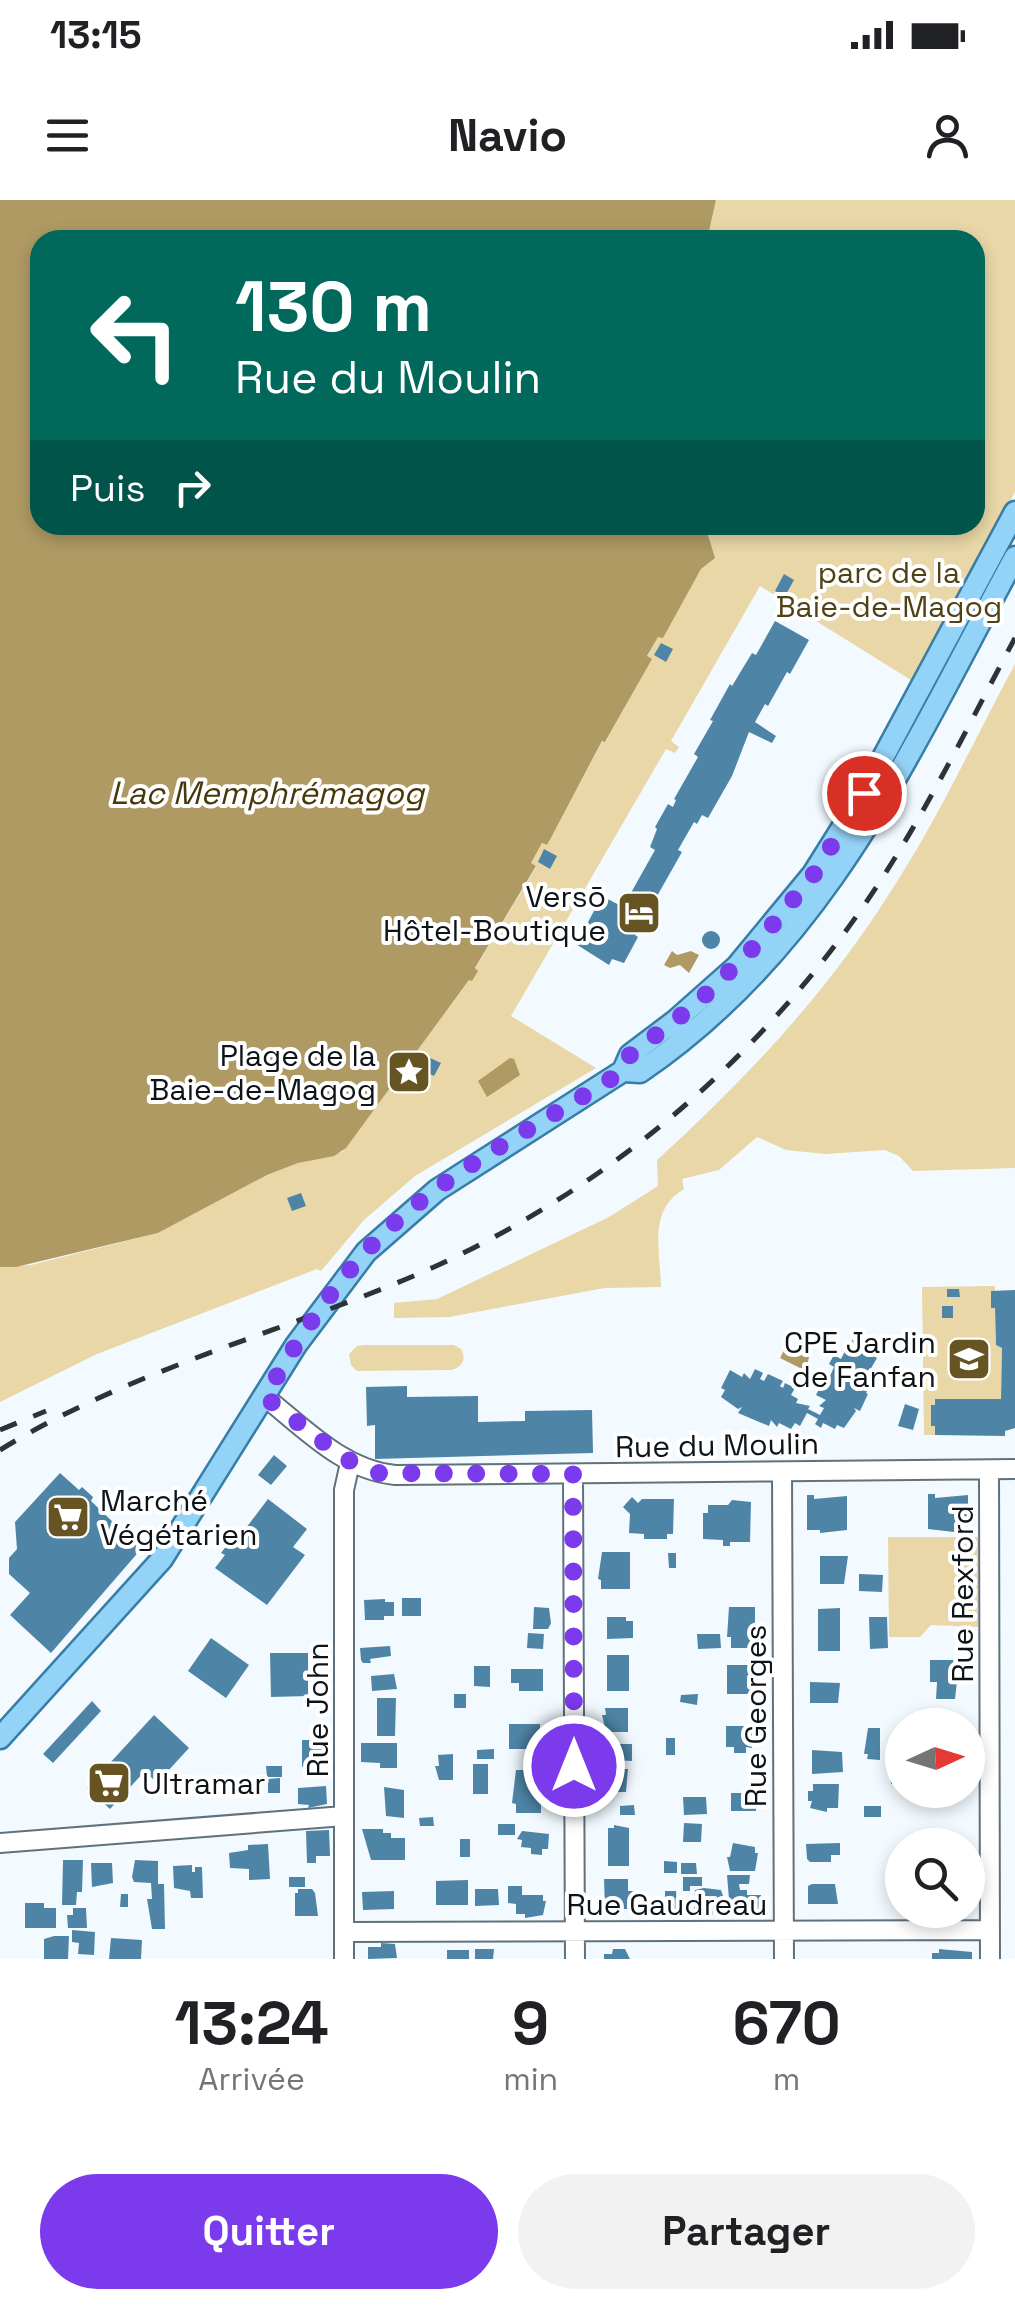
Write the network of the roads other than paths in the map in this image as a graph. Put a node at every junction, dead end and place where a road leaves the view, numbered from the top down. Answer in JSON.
{"nodes":[{"id":1,"x":1015,"y":512,"type":"edge"},
{"id":2,"x":1015,"y":557,"type":"edge"},
{"id":3,"x":623,"y":1071,"type":"junction"},
{"id":4,"x":265,"y":1397,"type":"junction"},
{"id":5,"x":350,"y":1463,"type":"junction"},
{"id":6,"x":989,"y":1470,"type":"junction"},
{"id":7,"x":1015,"y":1470,"type":"edge"},
{"id":8,"x":782,"y":1472,"type":"junction"},
{"id":9,"x":573,"y":1474,"type":"junction"},
{"id":10,"x":0,"y":1738,"type":"edge"},
{"id":11,"x":344,"y":1816,"type":"junction"},
{"id":12,"x":0,"y":1843,"type":"edge"},
{"id":13,"x":990,"y":1930,"type":"junction"},
{"id":14,"x":784,"y":1931,"type":"junction"},
{"id":15,"x":344,"y":1932,"type":"junction"},
{"id":16,"x":575,"y":1932,"type":"junction"},
{"id":17,"x":344,"y":1959,"type":"edge"},
{"id":18,"x":575,"y":1959,"type":"edge"},
{"id":19,"x":784,"y":1959,"type":"edge"},
{"id":20,"x":990,"y":1959,"type":"edge"}],
"edges":[{"from":1,"to":3,"type":"main road"},
{"from":2,"to":3,"type":"main road"},
{"from":3,"to":4,"type":"main road"},
{"from":4,"to":5,"type":"street","name":"Rue du Moulin"},
{"from":4,"to":10,"type":"main road"},
{"from":5,"to":9,"type":"street","name":"Rue du Moulin"},
{"from":5,"to":11,"type":"street","name":"Rue John"},
{"from":6,"to":7,"type":"street","name":"Rue du Moulin"},
{"from":6,"to":8,"type":"street","name":"Rue du Moulin"},
{"from":6,"to":13,"type":"street","name":"Rue Rexford"},
{"from":8,"to":9,"type":"street","name":"Rue du Moulin"},
{"from":8,"to":14,"type":"street","name":"Rue Georges"},
{"from":9,"to":16,"type":"street"},
{"from":11,"to":12,"type":"street"},
{"from":11,"to":15,"type":"street","name":"Rue John"},
{"from":13,"to":14,"type":"street","name":"Rue Gaudreau"},
{"from":13,"to":20,"type":"street","name":"Rue Rexford"},
{"from":14,"to":16,"type":"street","name":"Rue Gaudreau"},
{"from":14,"to":19,"type":"street","name":"Rue Georges"},
{"from":15,"to":16,"type":"street","name":"Rue Gaudreau"},
{"from":15,"to":17,"type":"street","name":"Rue John"},
{"from":16,"to":18,"type":"street"}]}
